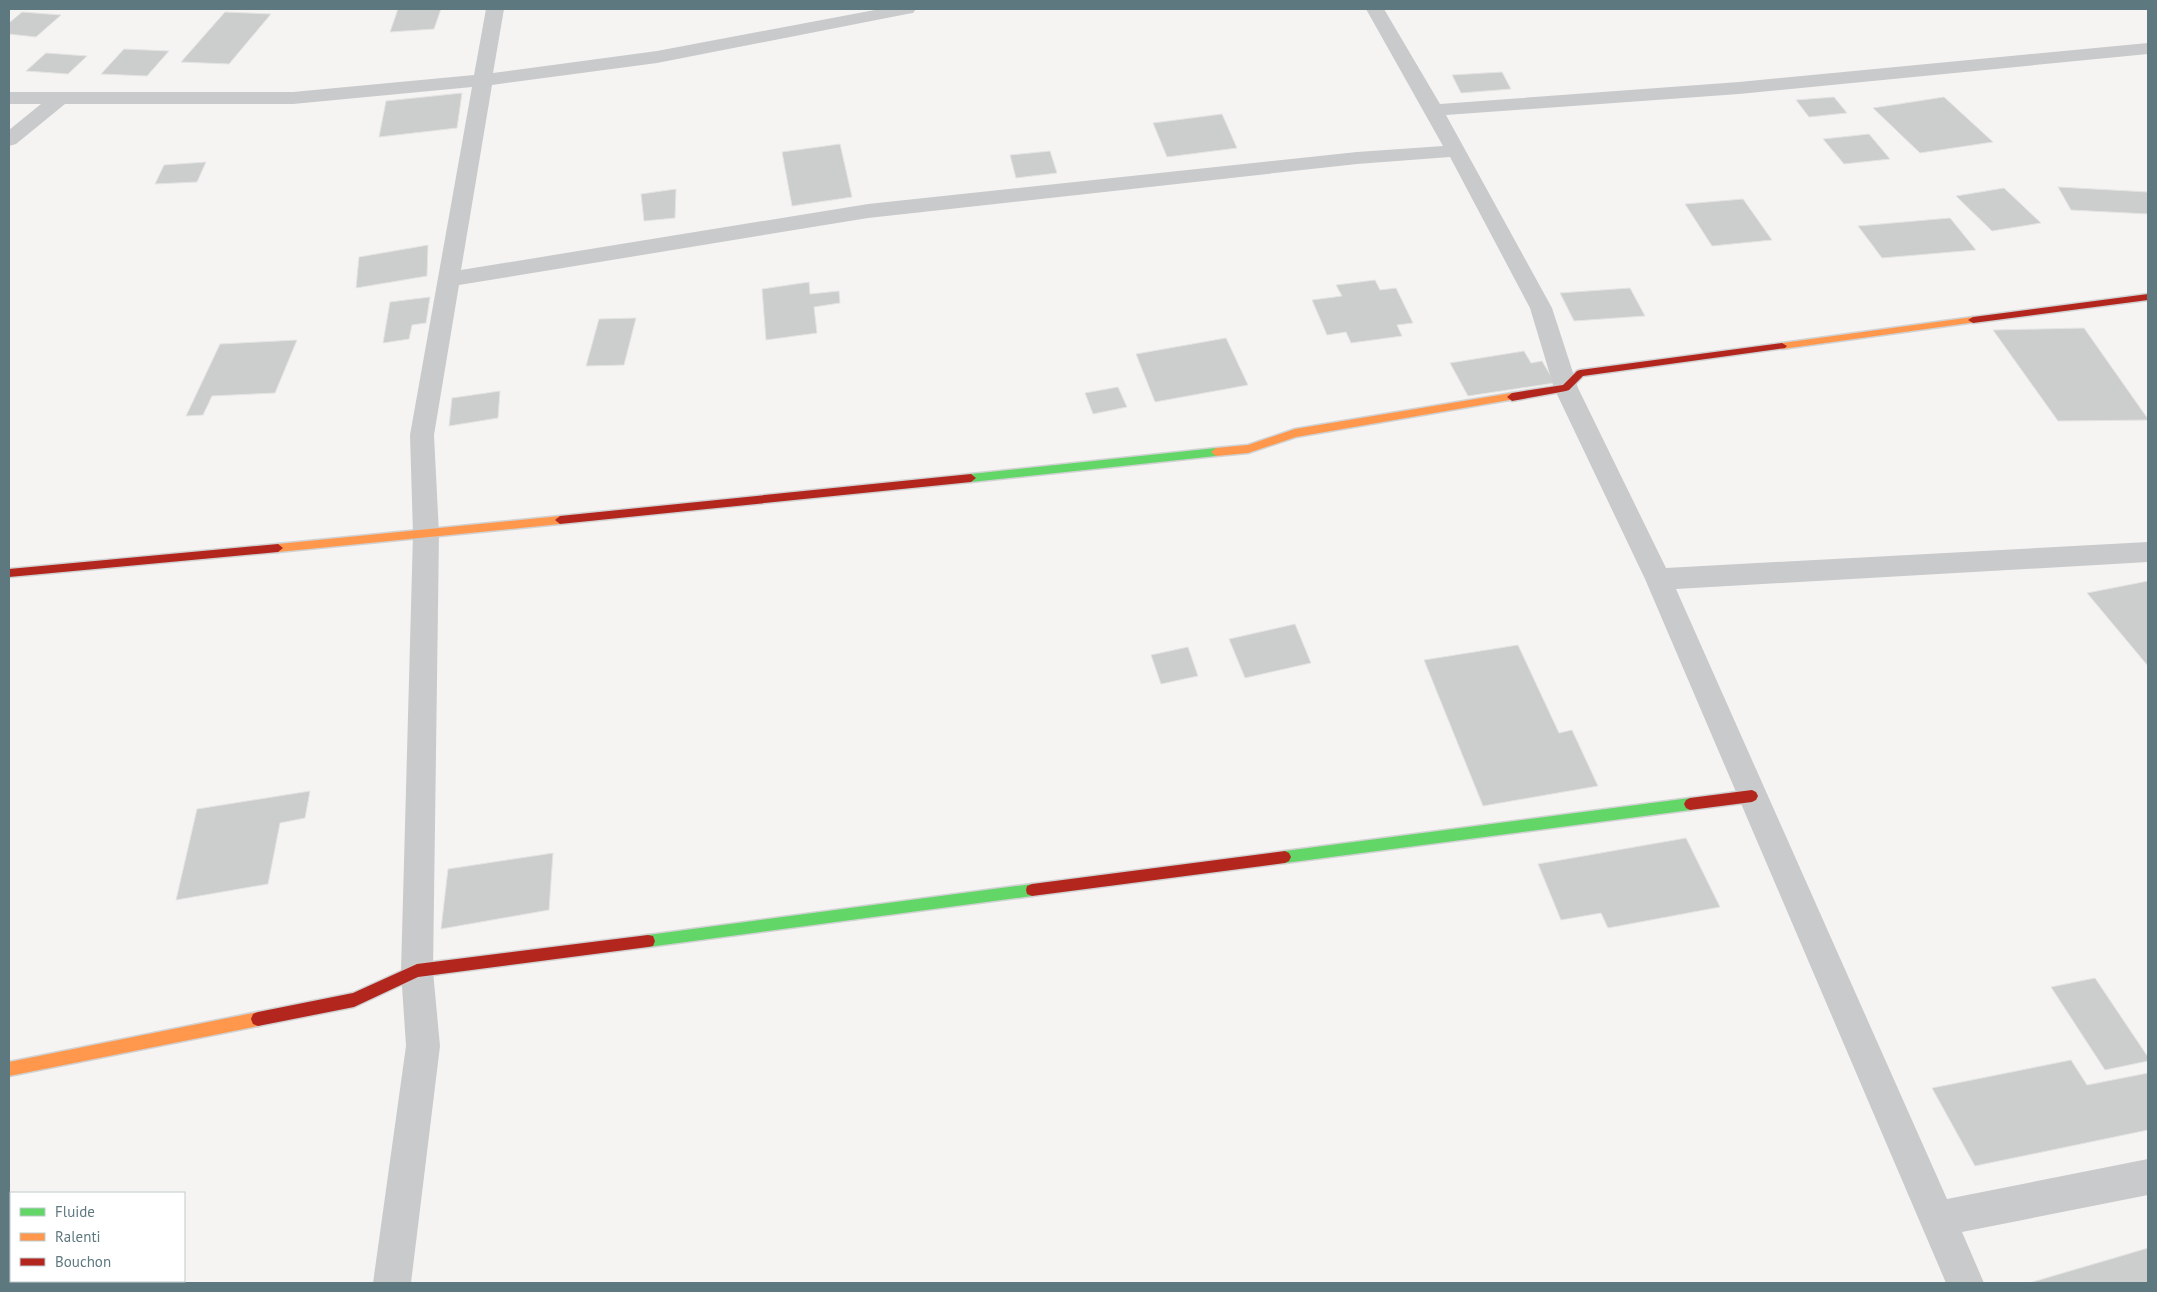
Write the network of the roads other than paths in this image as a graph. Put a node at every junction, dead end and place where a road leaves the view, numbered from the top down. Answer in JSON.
{"nodes":[{"id":1,"x":495,"y":9,"type":"edge"},
{"id":2,"x":907,"y":9,"type":"edge"},
{"id":3,"x":1375,"y":9,"type":"edge"},
{"id":4,"x":2148,"y":48,"type":"edge"},
{"id":5,"x":484,"y":80,"type":"junction"},
{"id":6,"x":9,"y":98,"type":"edge"},
{"id":7,"x":59,"y":99,"type":"junction"},
{"id":8,"x":1434,"y":110,"type":"junction"},
{"id":9,"x":9,"y":140,"type":"edge"},
{"id":10,"x":1455,"y":151,"type":"junction"},
{"id":11,"x":450,"y":280,"type":"junction"},
{"id":12,"x":2148,"y":297,"type":"edge"},
{"id":13,"x":1566,"y":388,"type":"junction"},
{"id":14,"x":426,"y":534,"type":"junction"},
{"id":15,"x":2148,"y":552,"type":"edge"},
{"id":16,"x":9,"y":573,"type":"edge"},
{"id":17,"x":1658,"y":579,"type":"junction"},
{"id":18,"x":1752,"y":796,"type":"junction"},
{"id":19,"x":417,"y":971,"type":"junction"},
{"id":20,"x":9,"y":1069,"type":"edge"},
{"id":21,"x":2148,"y":1177,"type":"edge"},
{"id":22,"x":1938,"y":1219,"type":"junction"},
{"id":23,"x":392,"y":1283,"type":"edge"},
{"id":24,"x":1965,"y":1283,"type":"edge"}],
"edges":[{"from":1,"to":5,"type":"street"},
{"from":2,"to":5,"type":"street"},
{"from":3,"to":8,"type":"street"},
{"from":4,"to":8,"type":"street"},
{"from":5,"to":7,"type":"street"},
{"from":5,"to":11,"type":"street"},
{"from":6,"to":7,"type":"street"},
{"from":7,"to":9,"type":"street"},
{"from":8,"to":10,"type":"street"},
{"from":10,"to":11,"type":"street"},
{"from":10,"to":13,"type":"street"},
{"from":11,"to":14,"type":"street"},
{"from":12,"to":13,"type":"street"},
{"from":13,"to":14,"type":"street"},
{"from":13,"to":17,"type":"street"},
{"from":14,"to":16,"type":"street"},
{"from":14,"to":19,"type":"street"},
{"from":15,"to":17,"type":"street"},
{"from":17,"to":18,"type":"street"},
{"from":18,"to":19,"type":"street"},
{"from":18,"to":22,"type":"street"},
{"from":19,"to":20,"type":"street"},
{"from":19,"to":23,"type":"street"},
{"from":21,"to":22,"type":"street"},
{"from":22,"to":24,"type":"street"}]}
